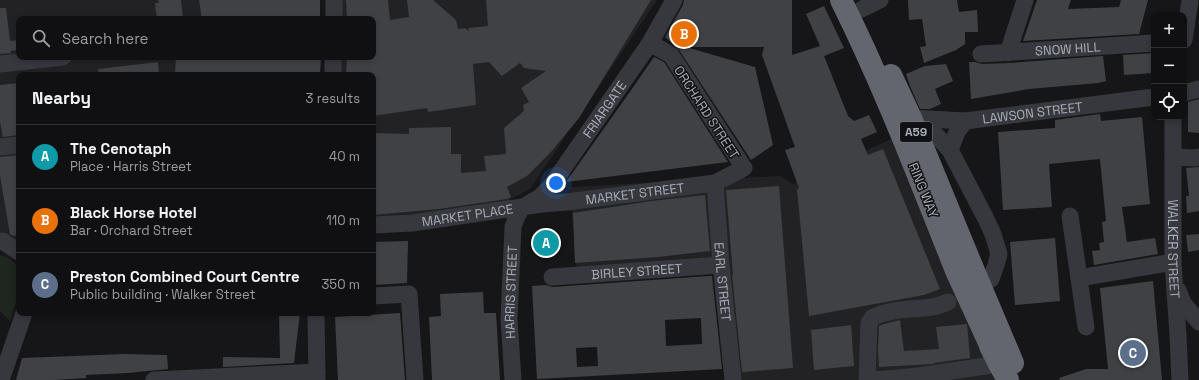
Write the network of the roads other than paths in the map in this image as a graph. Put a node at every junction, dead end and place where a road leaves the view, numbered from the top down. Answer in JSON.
{"nodes":[{"id":1,"x":334,"y":0,"type":"edge"},
{"id":2,"x":674,"y":0,"type":"edge"},
{"id":3,"x":841,"y":0,"type":"edge"},
{"id":4,"x":1025,"y":0,"type":"edge"},
{"id":5,"x":1190,"y":0,"type":"edge"},
{"id":6,"x":866,"y":3,"type":"edge"},
{"id":7,"x":334,"y":16,"type":"edge"},
{"id":8,"x":1187,"y":20,"type":"edge"},
{"id":9,"x":1151,"y":42,"type":"edge"},
{"id":10,"x":650,"y":43,"type":"junction"},
{"id":11,"x":1008,"y":53,"type":"junction"},
{"id":12,"x":981,"y":54,"type":"dead end"},
{"id":13,"x":36,"y":60,"type":"edge"},
{"id":14,"x":333,"y":60,"type":"edge"},
{"id":15,"x":0,"y":64,"type":"edge"},
{"id":16,"x":333,"y":72,"type":"edge"},
{"id":17,"x":1199,"y":89,"type":"edge"},
{"id":18,"x":1187,"y":91,"type":"edge"},
{"id":19,"x":1151,"y":97,"type":"edge"},
{"id":20,"x":916,"y":118,"type":"junction"},
{"id":21,"x":1174,"y":120,"type":"edge"},
{"id":22,"x":964,"y":121,"type":"junction"},
{"id":23,"x":16,"y":144,"type":"edge"},
{"id":24,"x":0,"y":147,"type":"edge"},
{"id":25,"x":950,"y":150,"type":"junction"},
{"id":26,"x":1173,"y":157,"type":"junction"},
{"id":27,"x":1199,"y":157,"type":"edge"},
{"id":28,"x":744,"y":168,"type":"joint"},
{"id":29,"x":715,"y":183,"type":"junction"},
{"id":30,"x":522,"y":207,"type":"junction"},
{"id":31,"x":1070,"y":216,"type":"dead end"},
{"id":32,"x":376,"y":225,"type":"edge"},
{"id":33,"x":1,"y":238,"type":"edge"},
{"id":34,"x":16,"y":250,"type":"edge"},
{"id":35,"x":721,"y":265,"type":"junction"},
{"id":36,"x":964,"y":269,"type":"junction"},
{"id":37,"x":1173,"y":270,"type":"junction"},
{"id":38,"x":552,"y":277,"type":"dead end"},
{"id":39,"x":1079,"y":278,"type":"junction"},
{"id":40,"x":991,"y":279,"type":"dead end"},
{"id":41,"x":376,"y":296,"type":"edge"},
{"id":42,"x":948,"y":302,"type":"dead end"},
{"id":43,"x":23,"y":316,"type":"edge"},
{"id":44,"x":316,"y":316,"type":"edge"},
{"id":45,"x":1199,"y":322,"type":"edge"},
{"id":46,"x":1086,"y":327,"type":"dead end"},
{"id":47,"x":1178,"y":335,"type":"junction"},
{"id":48,"x":1007,"y":367,"type":"edge"},
{"id":49,"x":317,"y":376,"type":"edge"},
{"id":50,"x":919,"y":378,"type":"edge"},
{"id":51,"x":2,"y":380,"type":"edge"},
{"id":52,"x":154,"y":380,"type":"edge"},
{"id":53,"x":415,"y":380,"type":"edge"},
{"id":54,"x":512,"y":380,"type":"edge"},
{"id":55,"x":733,"y":380,"type":"edge"},
{"id":56,"x":867,"y":380,"type":"edge"},
{"id":57,"x":874,"y":380,"type":"edge"},
{"id":58,"x":1180,"y":380,"type":"edge"}],
"edges":[{"from":1,"to":7,"type":"street"},
{"from":2,"to":10,"type":"street","name":"FRIARGATE"},
{"from":3,"to":36,"type":"highway","name":"RING WAY","number":"A59"},
{"from":4,"to":11,"type":"street"},
{"from":5,"to":8,"type":"street"},
{"from":6,"to":20,"type":"highway","name":"RING WAY","number":"A59"},
{"from":9,"to":11,"type":"street","name":"SNOW HILL"},
{"from":10,"to":28,"type":"street","name":"ORCHARD STREET"},
{"from":10,"to":30,"type":"street","name":"FRIARGATE"},
{"from":11,"to":12,"type":"street","name":"SNOW HILL"},
{"from":13,"to":15,"type":"street"},
{"from":14,"to":16,"type":"street"},
{"from":17,"to":18,"type":"street"},
{"from":19,"to":22,"type":"street","name":"LAWSON STREET"},
{"from":20,"to":22,"type":"street","name":"LAWSON STREET"},
{"from":20,"to":25,"type":"street"},
{"from":20,"to":36,"type":"highway","name":"RING WAY","number":"A59"},
{"from":21,"to":26,"type":"street","name":"WALKER STREET"},
{"from":22,"to":25,"type":"street"},
{"from":23,"to":24,"type":"street"},
{"from":25,"to":40,"type":"street"},
{"from":26,"to":27,"type":"street"},
{"from":26,"to":37,"type":"street","name":"WALKER STREET"},
{"from":28,"to":29,"type":"street","name":"MARKET STREET"},
{"from":29,"to":30,"type":"street","name":"MARKET STREET"},
{"from":29,"to":35,"type":"street","name":"EARL STREET"},
{"from":30,"to":32,"type":"street","name":"MARKET PLACE"},
{"from":30,"to":54,"type":"street","name":"HARRIS STREET"},
{"from":31,"to":39,"type":"street"},
{"from":33,"to":34,"type":"street"},
{"from":35,"to":38,"type":"street","name":"BIRLEY STREET"},
{"from":35,"to":55,"type":"street","name":"EARL STREET"},
{"from":36,"to":48,"type":"highway","name":"RING WAY","number":"A59","bridge":true},
{"from":36,"to":48,"type":"highway","name":"RING WAY","number":"A59","bridge":true},
{"from":37,"to":39,"type":"street"},
{"from":37,"to":45,"type":"street"},
{"from":37,"to":47,"type":"street","name":"WALKER STREET"},
{"from":39,"to":46,"type":"street"},
{"from":41,"to":53,"type":"street"},
{"from":42,"to":56,"type":"street"},
{"from":43,"to":51,"type":"street"},
{"from":44,"to":49,"type":"street"},
{"from":45,"to":47,"type":"street"},
{"from":47,"to":58,"type":"street","name":"WALKER STREET"},
{"from":48,"to":50,"type":"street"},
{"from":49,"to":52,"type":"street"},
{"from":50,"to":57,"type":"street"}]}
